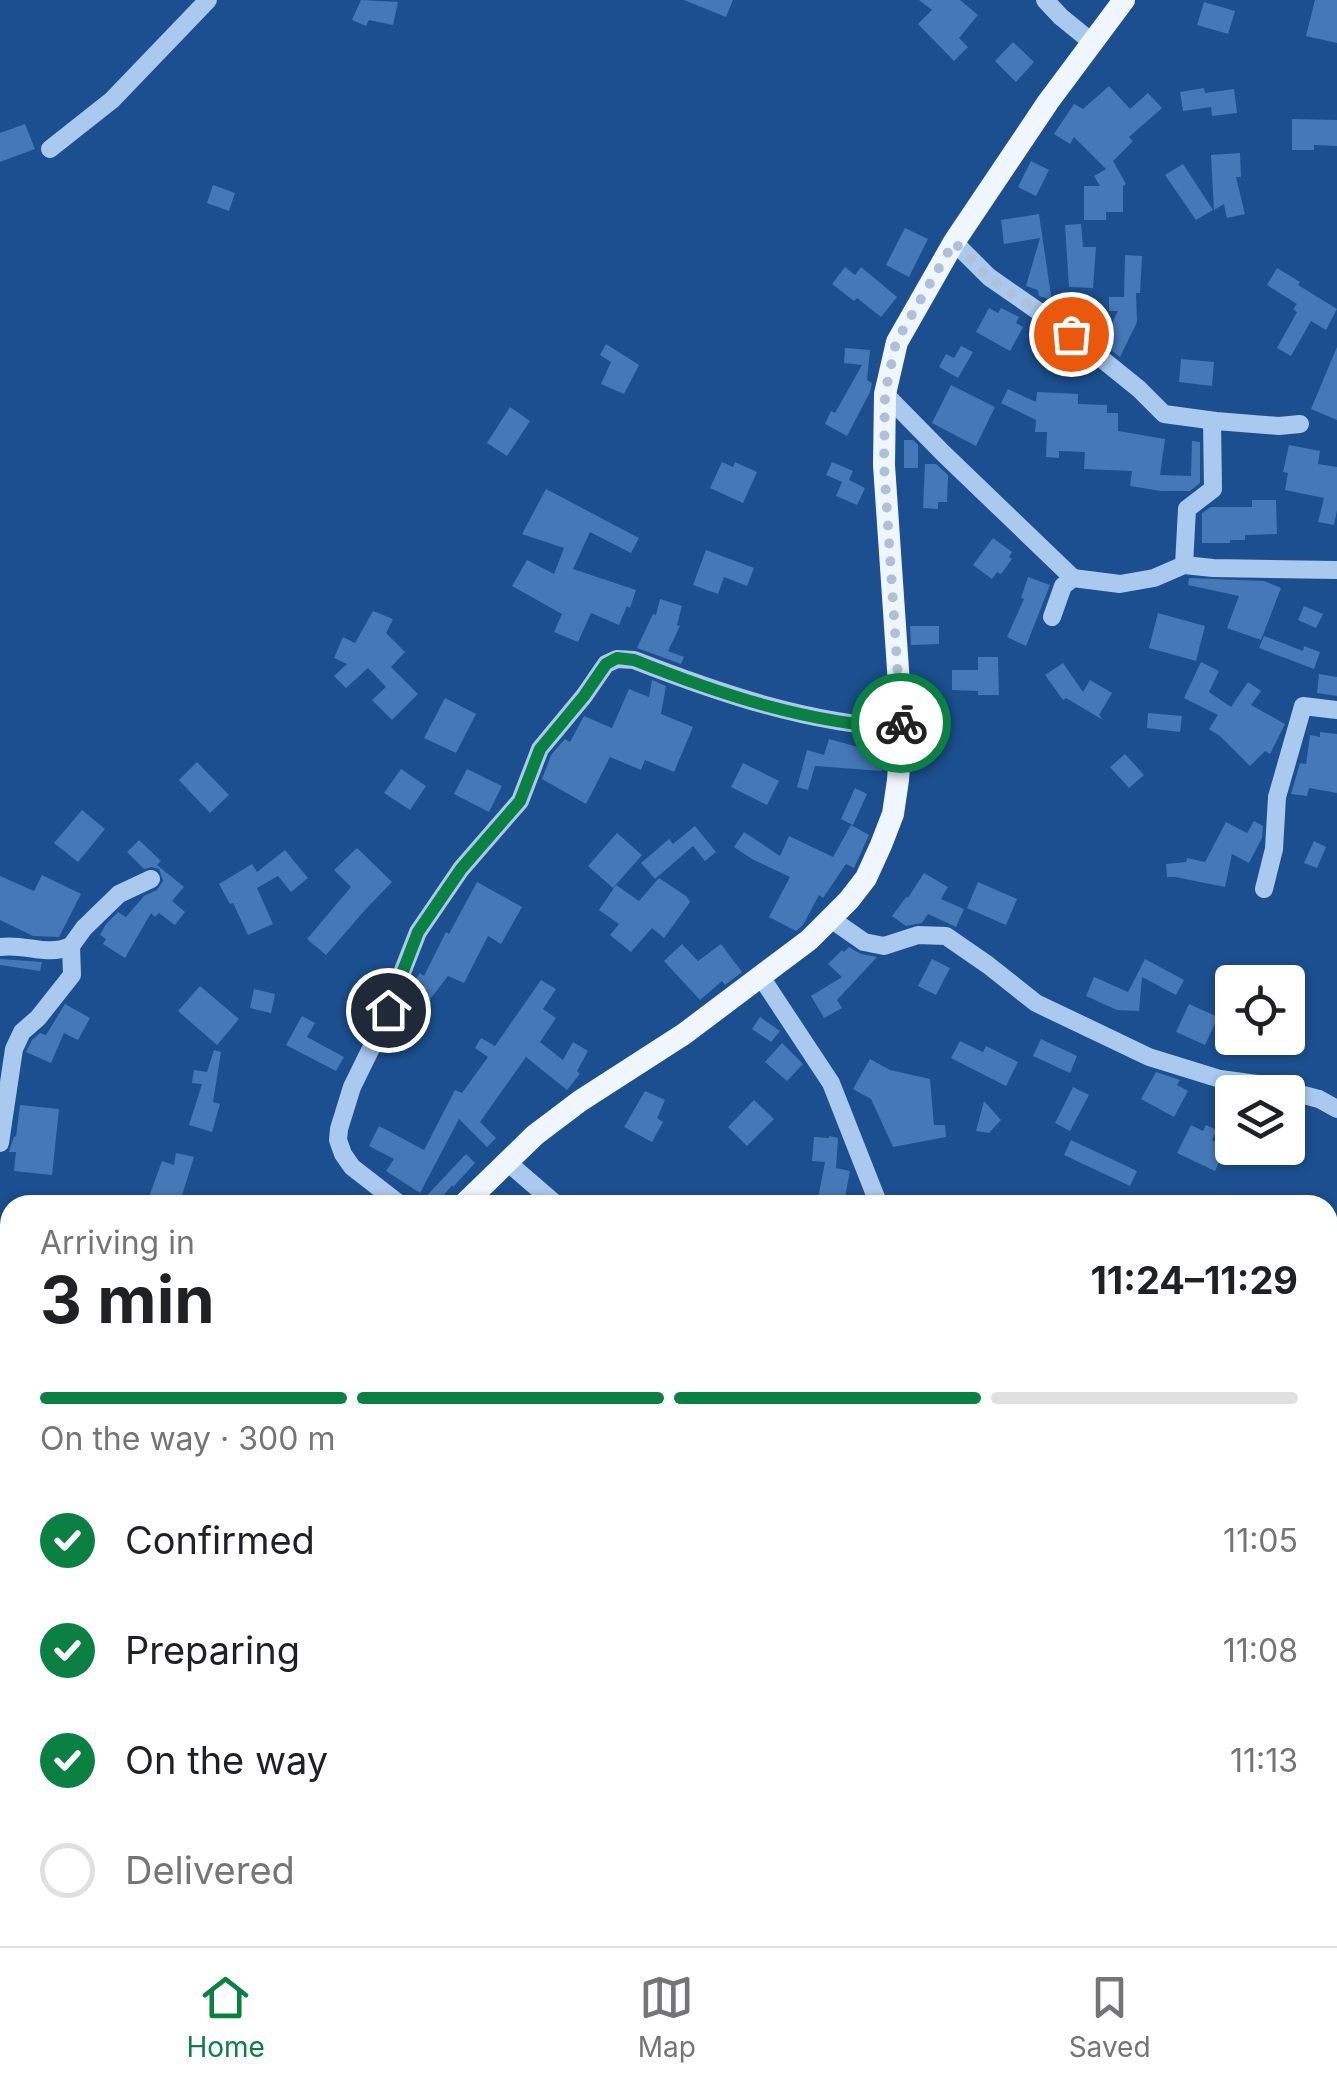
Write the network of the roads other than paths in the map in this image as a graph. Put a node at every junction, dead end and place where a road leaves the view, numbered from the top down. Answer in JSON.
{"nodes":[{"id":1,"x":208,"y":0,"type":"edge"},
{"id":2,"x":1045,"y":0,"type":"edge"},
{"id":3,"x":1124,"y":0,"type":"edge"},
{"id":4,"x":1093,"y":43,"type":"junction"},
{"id":5,"x":50,"y":148,"type":"dead end"},
{"id":6,"x":954,"y":242,"type":"junction"},
{"id":7,"x":885,"y":394,"type":"junction"},
{"id":8,"x":1212,"y":421,"type":"junction"},
{"id":9,"x":1300,"y":424,"type":"dead end"},
{"id":10,"x":1184,"y":565,"type":"junction"},
{"id":11,"x":1337,"y":570,"type":"edge"},
{"id":12,"x":1073,"y":578,"type":"junction"},
{"id":13,"x":1052,"y":617,"type":"dead end"},
{"id":14,"x":1337,"y":710,"type":"edge"},
{"id":15,"x":902,"y":728,"type":"junction"},
{"id":16,"x":151,"y":878,"type":"dead end"},
{"id":17,"x":1264,"y":889,"type":"dead end"},
{"id":18,"x":831,"y":918,"type":"junction"},
{"id":19,"x":72,"y":946,"type":"junction"},
{"id":20,"x":0,"y":947,"type":"edge"},
{"id":21,"x":761,"y":977,"type":"junction"},
{"id":22,"x":1337,"y":1109,"type":"edge"},
{"id":23,"x":0,"y":1143,"type":"edge"},
{"id":24,"x":506,"y":1161,"type":"junction"},
{"id":25,"x":388,"y":1195,"type":"edge"},
{"id":26,"x":473,"y":1195,"type":"edge"},
{"id":27,"x":545,"y":1195,"type":"edge"},
{"id":28,"x":875,"y":1195,"type":"edge"}],
"edges":[{"from":1,"to":5,"type":"street"},
{"from":2,"to":4,"type":"street"},
{"from":3,"to":4,"type":"main road"},
{"from":4,"to":6,"type":"main road"},
{"from":6,"to":7,"type":"main road"},
{"from":6,"to":8,"type":"street"},
{"from":7,"to":12,"type":"street"},
{"from":7,"to":15,"type":"main road"},
{"from":8,"to":9,"type":"street"},
{"from":8,"to":10,"type":"street"},
{"from":10,"to":11,"type":"street"},
{"from":10,"to":12,"type":"street"},
{"from":12,"to":13,"type":"street"},
{"from":14,"to":17,"type":"street"},
{"from":15,"to":18,"type":"main road"},
{"from":15,"to":25,"type":"street"},
{"from":16,"to":19,"type":"street"},
{"from":18,"to":21,"type":"main road"},
{"from":18,"to":22,"type":"street"},
{"from":19,"to":20,"type":"street"},
{"from":19,"to":23,"type":"street"},
{"from":21,"to":24,"type":"main road"},
{"from":21,"to":28,"type":"street"},
{"from":24,"to":26,"type":"main road"},
{"from":24,"to":27,"type":"street"}]}
